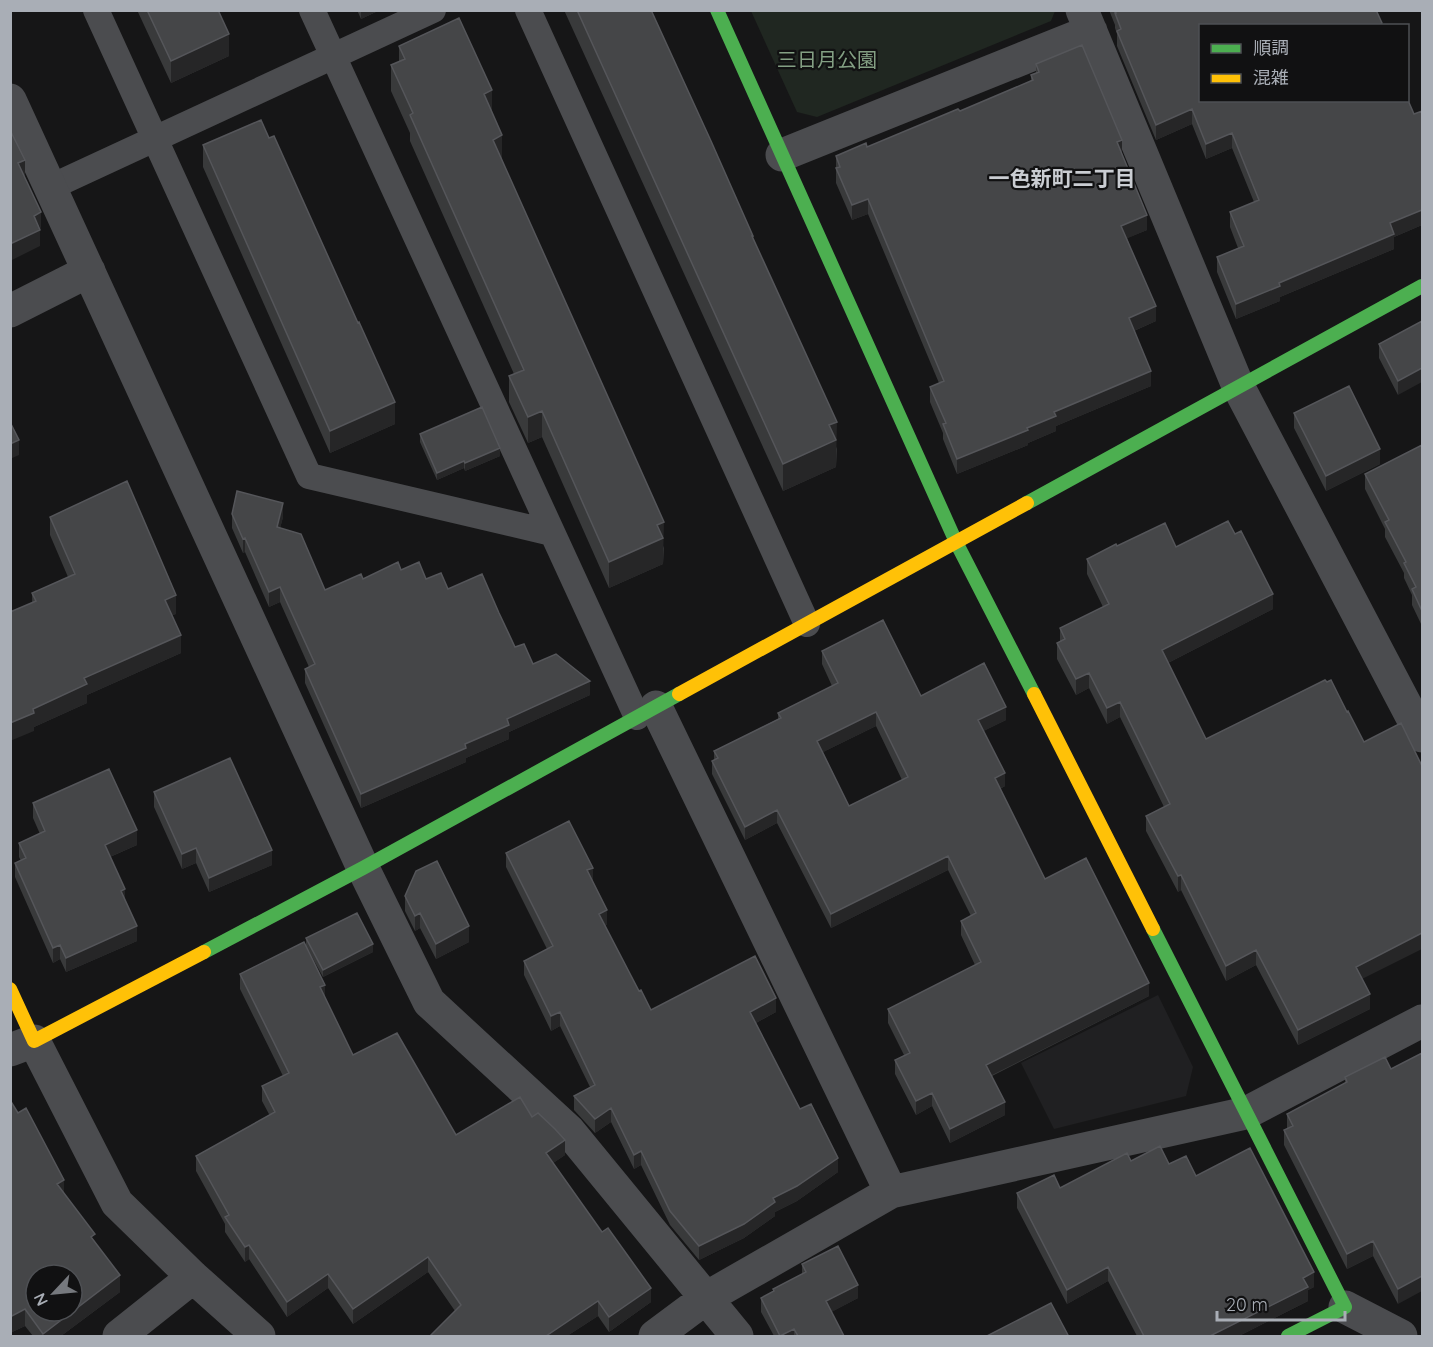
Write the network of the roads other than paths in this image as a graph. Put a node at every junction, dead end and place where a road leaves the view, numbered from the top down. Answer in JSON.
{"nodes":[{"id":1,"x":96,"y":10,"type":"edge"},
{"id":2,"x":312,"y":10,"type":"edge"},
{"id":3,"x":433,"y":10,"type":"edge"},
{"id":4,"x":528,"y":10,"type":"edge"},
{"id":5,"x":717,"y":10,"type":"edge"},
{"id":6,"x":1087,"y":21,"type":"edge"},
{"id":7,"x":334,"y":57,"type":"junction"},
{"id":8,"x":10,"y":100,"type":"edge"},
{"id":9,"x":154,"y":139,"type":"junction"},
{"id":10,"x":782,"y":155,"type":"junction"},
{"id":11,"x":51,"y":187,"type":"junction"},
{"id":12,"x":89,"y":272,"type":"junction"},
{"id":13,"x":1422,"y":286,"type":"edge"},
{"id":14,"x":10,"y":312,"type":"edge"},
{"id":15,"x":1238,"y":387,"type":"junction"},
{"id":16,"x":552,"y":533,"type":"junction"},
{"id":17,"x":956,"y":542,"type":"junction"},
{"id":18,"x":807,"y":624,"type":"junction"},
{"id":19,"x":646,"y":712,"type":"junction"},
{"id":20,"x":1422,"y":736,"type":"edge"},
{"id":21,"x":363,"y":868,"type":"junction"},
{"id":22,"x":10,"y":989,"type":"edge"},
{"id":23,"x":1422,"y":1021,"type":"edge"},
{"id":24,"x":22,"y":1046,"type":"edge"},
{"id":25,"x":1246,"y":1113,"type":"junction"},
{"id":26,"x":891,"y":1192,"type":"junction"},
{"id":27,"x":193,"y":1277,"type":"junction"},
{"id":28,"x":706,"y":1299,"type":"junction"},
{"id":29,"x":1345,"y":1306,"type":"junction"},
{"id":30,"x":119,"y":1336,"type":"edge"},
{"id":31,"x":259,"y":1336,"type":"edge"},
{"id":32,"x":655,"y":1336,"type":"edge"},
{"id":33,"x":737,"y":1336,"type":"edge"},
{"id":34,"x":1288,"y":1336,"type":"edge"},
{"id":35,"x":1401,"y":1336,"type":"edge"}],
"edges":[{"from":1,"to":9,"type":"lane"},
{"from":2,"to":7,"type":"lane"},
{"from":3,"to":7,"type":"lane"},
{"from":4,"to":18,"type":"lane"},
{"from":5,"to":10,"type":"street"},
{"from":6,"to":10,"type":"street"},
{"from":6,"to":15,"type":"street"},
{"from":7,"to":9,"type":"lane"},
{"from":7,"to":16,"type":"lane"},
{"from":8,"to":11,"type":"street"},
{"from":9,"to":11,"type":"lane"},
{"from":9,"to":16,"type":"lane"},
{"from":10,"to":17,"type":"street"},
{"from":11,"to":12,"type":"street"},
{"from":12,"to":14,"type":"street"},
{"from":12,"to":21,"type":"street"},
{"from":13,"to":15,"type":"street"},
{"from":15,"to":17,"type":"street"},
{"from":15,"to":20,"type":"street"},
{"from":16,"to":19,"type":"lane"},
{"from":17,"to":18,"type":"street"},
{"from":17,"to":25,"type":"street"},
{"from":18,"to":19,"type":"street"},
{"from":19,"to":21,"type":"street"},
{"from":19,"to":26,"type":"street"},
{"from":21,"to":24,"type":"street"},
{"from":21,"to":28,"type":"street"},
{"from":22,"to":24,"type":"street"},
{"from":23,"to":25,"type":"street"},
{"from":24,"to":27,"type":"street"},
{"from":25,"to":26,"type":"street"},
{"from":25,"to":29,"type":"street"},
{"from":26,"to":28,"type":"street"},
{"from":27,"to":30,"type":"street"},
{"from":27,"to":31,"type":"street"},
{"from":28,"to":32,"type":"street"},
{"from":28,"to":33,"type":"street"},
{"from":29,"to":34,"type":"street"},
{"from":29,"to":35,"type":"street"}]}
